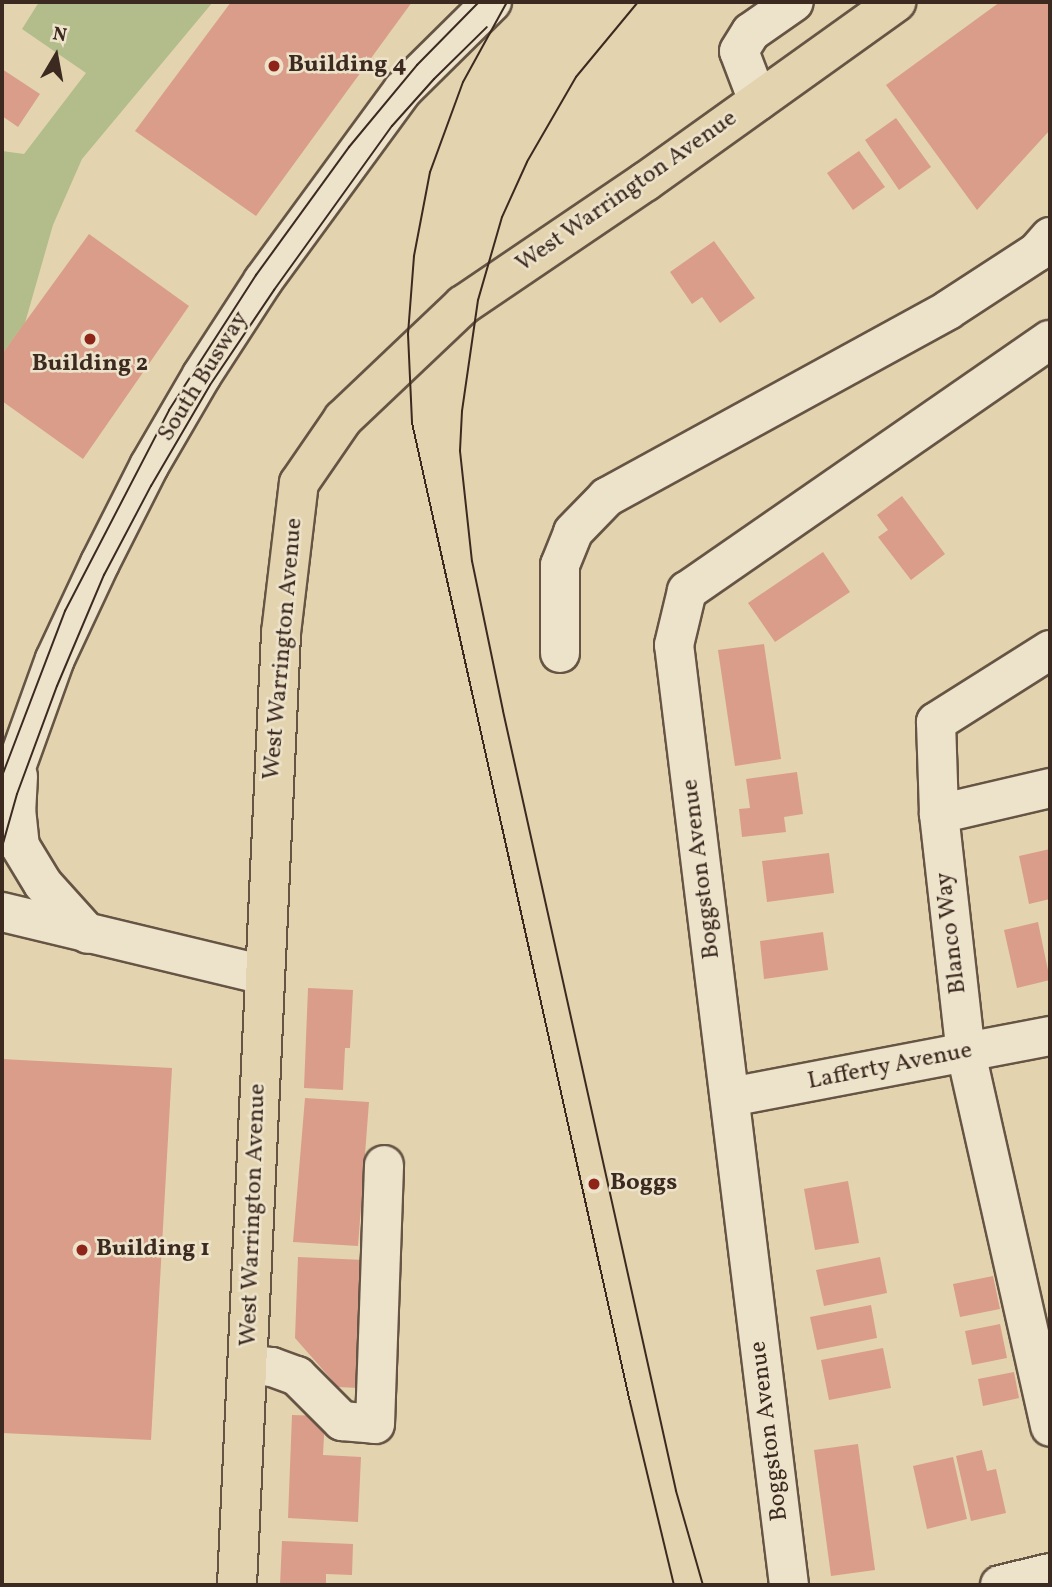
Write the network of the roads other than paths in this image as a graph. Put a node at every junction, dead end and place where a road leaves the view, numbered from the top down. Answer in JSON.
{"nodes":[{"id":1,"x":492,"y":2,"type":"edge"},
{"id":2,"x":794,"y":2,"type":"edge"},
{"id":3,"x":896,"y":2,"type":"edge"},
{"id":4,"x":758,"y":101,"type":"junction"},
{"id":5,"x":1050,"y":237,"type":"edge"},
{"id":6,"x":1050,"y":340,"type":"edge"},
{"id":7,"x":1050,"y":650,"type":"edge"},
{"id":8,"x":560,"y":653,"type":"dead end"},
{"id":9,"x":19,"y":753,"type":"junction"},
{"id":10,"x":1050,"y":789,"type":"edge"},
{"id":11,"x":2,"y":806,"type":"edge"},
{"id":12,"x":939,"y":814,"type":"junction"},
{"id":13,"x":2,"y":912,"type":"edge"},
{"id":14,"x":88,"y":934,"type":"junction"},
{"id":15,"x":264,"y":975,"type":"junction"},
{"id":16,"x":1050,"y":1036,"type":"edge"},
{"id":17,"x":966,"y":1053,"type":"junction"},
{"id":18,"x":730,"y":1097,"type":"junction"},
{"id":19,"x":384,"y":1165,"type":"dead end"},
{"id":20,"x":1039,"y":1317,"type":"edge"},
{"id":21,"x":247,"y":1364,"type":"junction"},
{"id":22,"x":1050,"y":1427,"type":"edge"},
{"id":23,"x":1050,"y":1573,"type":"edge"},
{"id":24,"x":237,"y":1585,"type":"edge"},
{"id":25,"x":789,"y":1585,"type":"edge"},
{"id":26,"x":1000,"y":1585,"type":"edge"}],
"edges":[{"from":1,"to":9,"type":"street","name":"South Busway"},
{"from":2,"to":4,"type":"street"},
{"from":3,"to":4,"type":"main road","name":"West Warrington Avenue"},
{"from":4,"to":15,"type":"main road","name":"West Warrington Avenue"},
{"from":5,"to":8,"type":"street"},
{"from":6,"to":18,"type":"street","name":"Boggston Avenue"},
{"from":7,"to":12,"type":"street","name":"Blanco Way"},
{"from":9,"to":11,"type":"street","name":"South Busway"},
{"from":9,"to":14,"type":"street"},
{"from":10,"to":12,"type":"street"},
{"from":12,"to":17,"type":"street","name":"Blanco Way"},
{"from":13,"to":14,"type":"street"},
{"from":14,"to":15,"type":"street"},
{"from":15,"to":21,"type":"main road","name":"West Warrington Avenue"},
{"from":16,"to":17,"type":"street","name":"Lafferty Avenue"},
{"from":17,"to":18,"type":"street","name":"Lafferty Avenue"},
{"from":17,"to":20,"type":"street","name":"Blanco Way"},
{"from":18,"to":25,"type":"street","name":"Boggston Avenue"},
{"from":19,"to":21,"type":"street"},
{"from":20,"to":22,"type":"street","name":"Blanco Way"},
{"from":21,"to":24,"type":"main road","name":"West Warrington Avenue"},
{"from":23,"to":26,"type":"street"}]}
